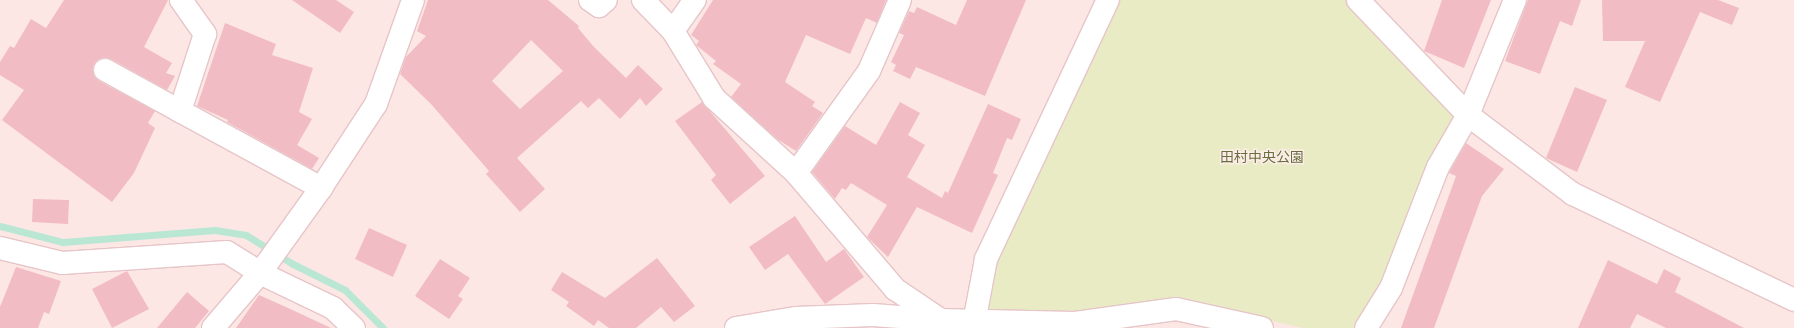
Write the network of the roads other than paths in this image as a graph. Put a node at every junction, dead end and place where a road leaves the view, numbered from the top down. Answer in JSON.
{"nodes":[{"id":1,"x":181,"y":0,"type":"edge"},
{"id":2,"x":413,"y":0,"type":"edge"},
{"id":3,"x":590,"y":0,"type":"edge"},
{"id":4,"x":606,"y":0,"type":"edge"},
{"id":5,"x":643,"y":0,"type":"edge"},
{"id":6,"x":695,"y":0,"type":"edge"},
{"id":7,"x":900,"y":0,"type":"edge"},
{"id":8,"x":1108,"y":0,"type":"edge"},
{"id":9,"x":1358,"y":0,"type":"edge"},
{"id":10,"x":1515,"y":0,"type":"edge"},
{"id":11,"x":673,"y":31,"type":"junction"},
{"id":12,"x":105,"y":70,"type":"dead end"},
{"id":13,"x":180,"y":111,"type":"junction"},
{"id":14,"x":1468,"y":115,"type":"junction"},
{"id":15,"x":796,"y":173,"type":"junction"},
{"id":16,"x":321,"y":188,"type":"junction"},
{"id":17,"x":0,"y":248,"type":"edge"},
{"id":18,"x":263,"y":269,"type":"junction"},
{"id":19,"x":1794,"y":300,"type":"edge"},
{"id":20,"x":941,"y":320,"type":"junction"},
{"id":21,"x":972,"y":325,"type":"edge"},
{"id":22,"x":213,"y":328,"type":"edge"},
{"id":23,"x":354,"y":328,"type":"edge"},
{"id":24,"x":736,"y":328,"type":"edge"},
{"id":25,"x":1262,"y":328,"type":"edge"},
{"id":26,"x":1366,"y":328,"type":"edge"}],
"edges":[{"from":1,"to":13,"type":"street"},
{"from":2,"to":16,"type":"street"},
{"from":3,"to":4,"type":"street"},
{"from":5,"to":11,"type":"street"},
{"from":6,"to":11,"type":"street"},
{"from":7,"to":15,"type":"street"},
{"from":8,"to":21,"type":"street"},
{"from":9,"to":14,"type":"street"},
{"from":10,"to":14,"type":"street"},
{"from":11,"to":15,"type":"street"},
{"from":12,"to":13,"type":"street"},
{"from":13,"to":16,"type":"street"},
{"from":14,"to":19,"type":"street"},
{"from":14,"to":26,"type":"street"},
{"from":15,"to":20,"type":"street"},
{"from":16,"to":18,"type":"street"},
{"from":17,"to":18,"type":"street"},
{"from":18,"to":22,"type":"street"},
{"from":18,"to":23,"type":"street"},
{"from":20,"to":21,"type":"street"},
{"from":20,"to":24,"type":"street"},
{"from":21,"to":25,"type":"street"}]}
